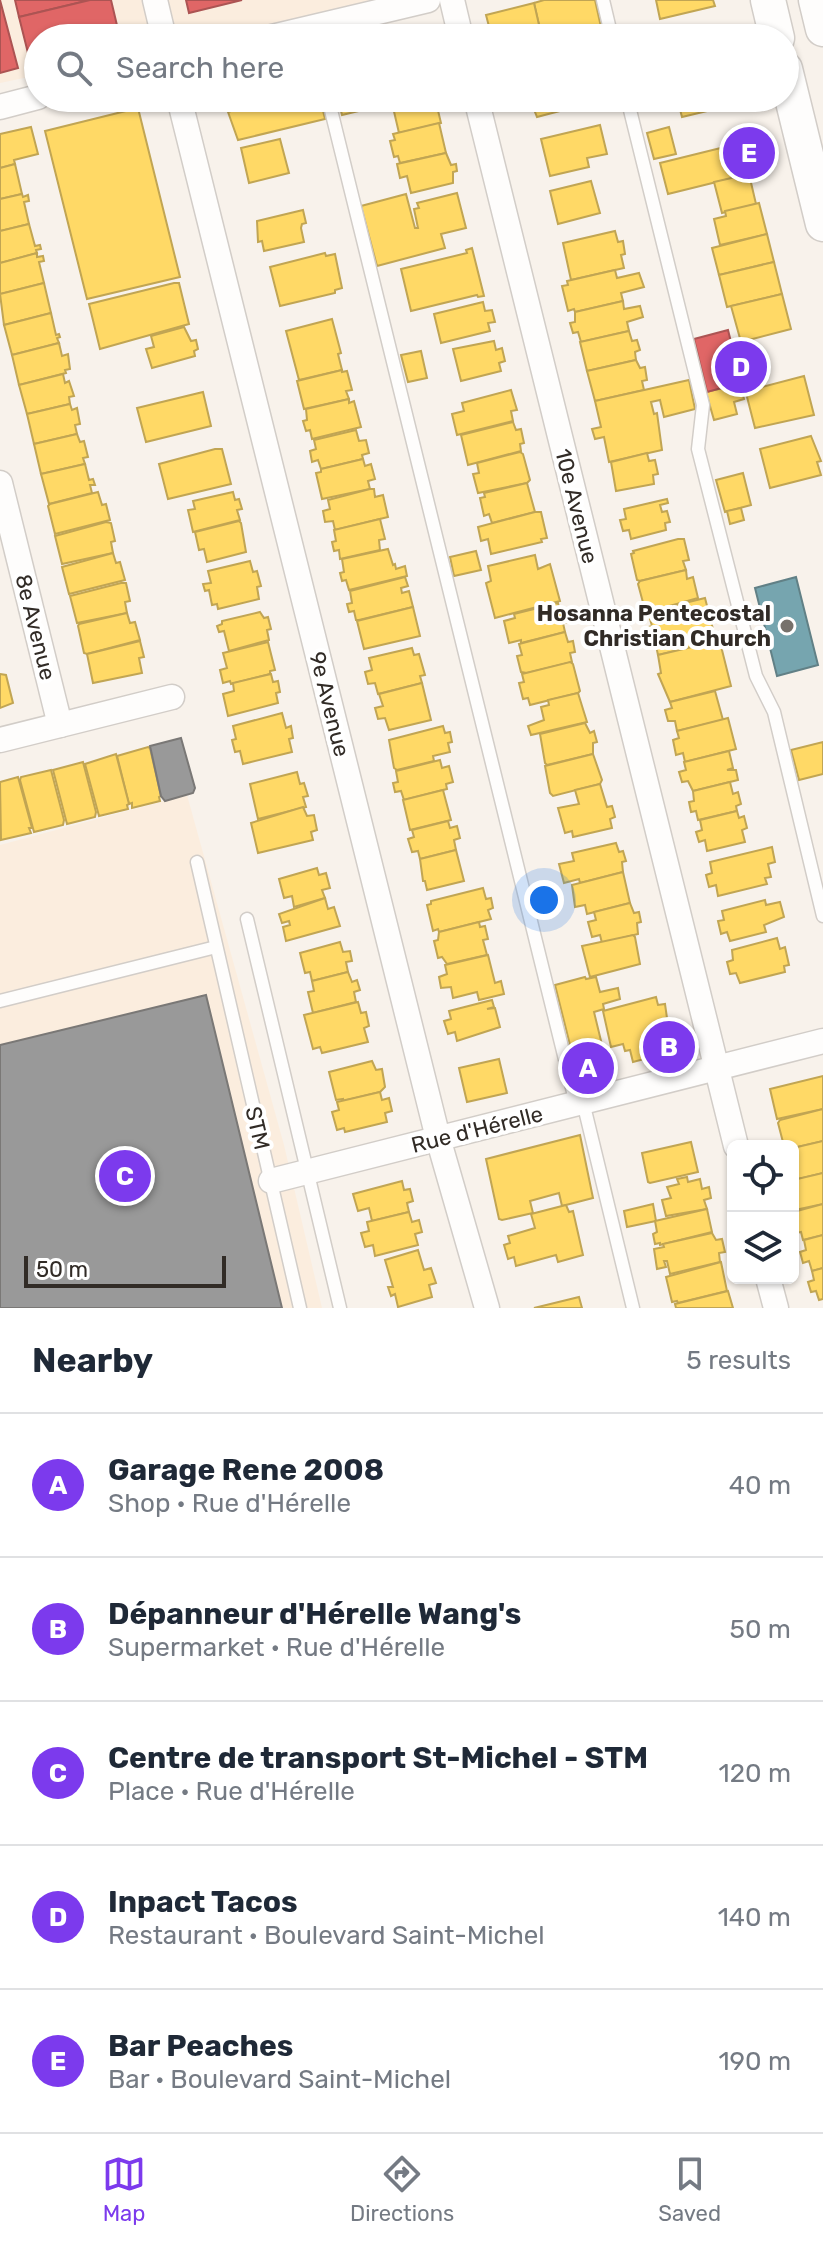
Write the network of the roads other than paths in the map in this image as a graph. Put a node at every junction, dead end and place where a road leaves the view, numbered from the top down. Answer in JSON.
{"nodes":[{"id":1,"x":155,"y":0,"type":"edge"},
{"id":2,"x":428,"y":0,"type":"edge"},
{"id":3,"x":452,"y":0,"type":"edge"},
{"id":4,"x":603,"y":0,"type":"edge"},
{"id":5,"x":768,"y":0,"type":"edge"},
{"id":6,"x":816,"y":0,"type":"edge"},
{"id":7,"x":161,"y":24,"type":"edge"},
{"id":8,"x":344,"y":24,"type":"edge"},
{"id":9,"x":458,"y":24,"type":"edge"},
{"id":10,"x":609,"y":24,"type":"edge"},
{"id":11,"x":774,"y":24,"type":"edge"},
{"id":12,"x":823,"y":29,"type":"edge"},
{"id":13,"x":24,"y":101,"type":"edge"},
{"id":14,"x":0,"y":107,"type":"edge"},
{"id":15,"x":182,"y":112,"type":"edge"},
{"id":16,"x":331,"y":112,"type":"edge"},
{"id":17,"x":479,"y":112,"type":"edge"},
{"id":18,"x":630,"y":112,"type":"edge"},
{"id":19,"x":796,"y":112,"type":"edge"},
{"id":20,"x":823,"y":224,"type":"edge"},
{"id":21,"x":0,"y":483,"type":"edge"},
{"id":22,"x":172,"y":697,"type":"dead end"},
{"id":23,"x":60,"y":725,"type":"junction"},
{"id":24,"x":0,"y":740,"type":"edge"},
{"id":25,"x":197,"y":862,"type":"dead end"},
{"id":26,"x":823,"y":916,"type":"edge"},
{"id":27,"x":247,"y":919,"type":"dead end"},
{"id":28,"x":216,"y":947,"type":"junction"},
{"id":29,"x":0,"y":1001,"type":"edge"},
{"id":30,"x":823,"y":1041,"type":"edge"},
{"id":31,"x":716,"y":1068,"type":"junction"},
{"id":32,"x":579,"y":1103,"type":"junction"},
{"id":33,"x":438,"y":1138,"type":"junction"},
{"id":34,"x":734,"y":1140,"type":"edge"},
{"id":35,"x":308,"y":1171,"type":"junction"},
{"id":36,"x":271,"y":1181,"type":"junction"},
{"id":37,"x":770,"y":1284,"type":"edge"},
{"id":38,"x":300,"y":1308,"type":"edge"},
{"id":39,"x":340,"y":1308,"type":"edge"},
{"id":40,"x":487,"y":1308,"type":"edge"},
{"id":41,"x":633,"y":1308,"type":"edge"},
{"id":42,"x":776,"y":1308,"type":"edge"}],
"edges":[{"from":1,"to":7,"type":"street"},
{"from":2,"to":8,"type":"street"},
{"from":3,"to":9,"type":"street"},
{"from":4,"to":10,"type":"lane"},
{"from":5,"to":11,"type":"main road"},
{"from":6,"to":12,"type":"main road"},
{"from":13,"to":14,"type":"street"},
{"from":15,"to":33,"type":"street","name":"9e Avenue"},
{"from":16,"to":32,"type":"lane"},
{"from":17,"to":31,"type":"street","name":"10e Avenue"},
{"from":18,"to":26,"type":"lane"},
{"from":19,"to":20,"type":"main road"},
{"from":21,"to":23,"type":"street","name":"8e Avenue"},
{"from":22,"to":23,"type":"street"},
{"from":23,"to":24,"type":"street"},
{"from":25,"to":28,"type":"lane","name":"STM"},
{"from":27,"to":35,"type":"lane"},
{"from":28,"to":29,"type":"lane"},
{"from":28,"to":36,"type":"lane","name":"STM"},
{"from":30,"to":31,"type":"street","name":"Rue d'Hérelle"},
{"from":31,"to":32,"type":"street","name":"Rue d'Hérelle"},
{"from":31,"to":34,"type":"street","name":"10e Avenue"},
{"from":32,"to":33,"type":"street","name":"Rue d'Hérelle"},
{"from":32,"to":41,"type":"lane"},
{"from":33,"to":35,"type":"street","name":"Rue d'Hérelle"},
{"from":33,"to":40,"type":"street","name":"9e Avenue"},
{"from":35,"to":36,"type":"street","name":"Rue d'Hérelle"},
{"from":35,"to":39,"type":"lane"},
{"from":36,"to":38,"type":"lane","name":"STM"},
{"from":37,"to":42,"type":"street"}]}
